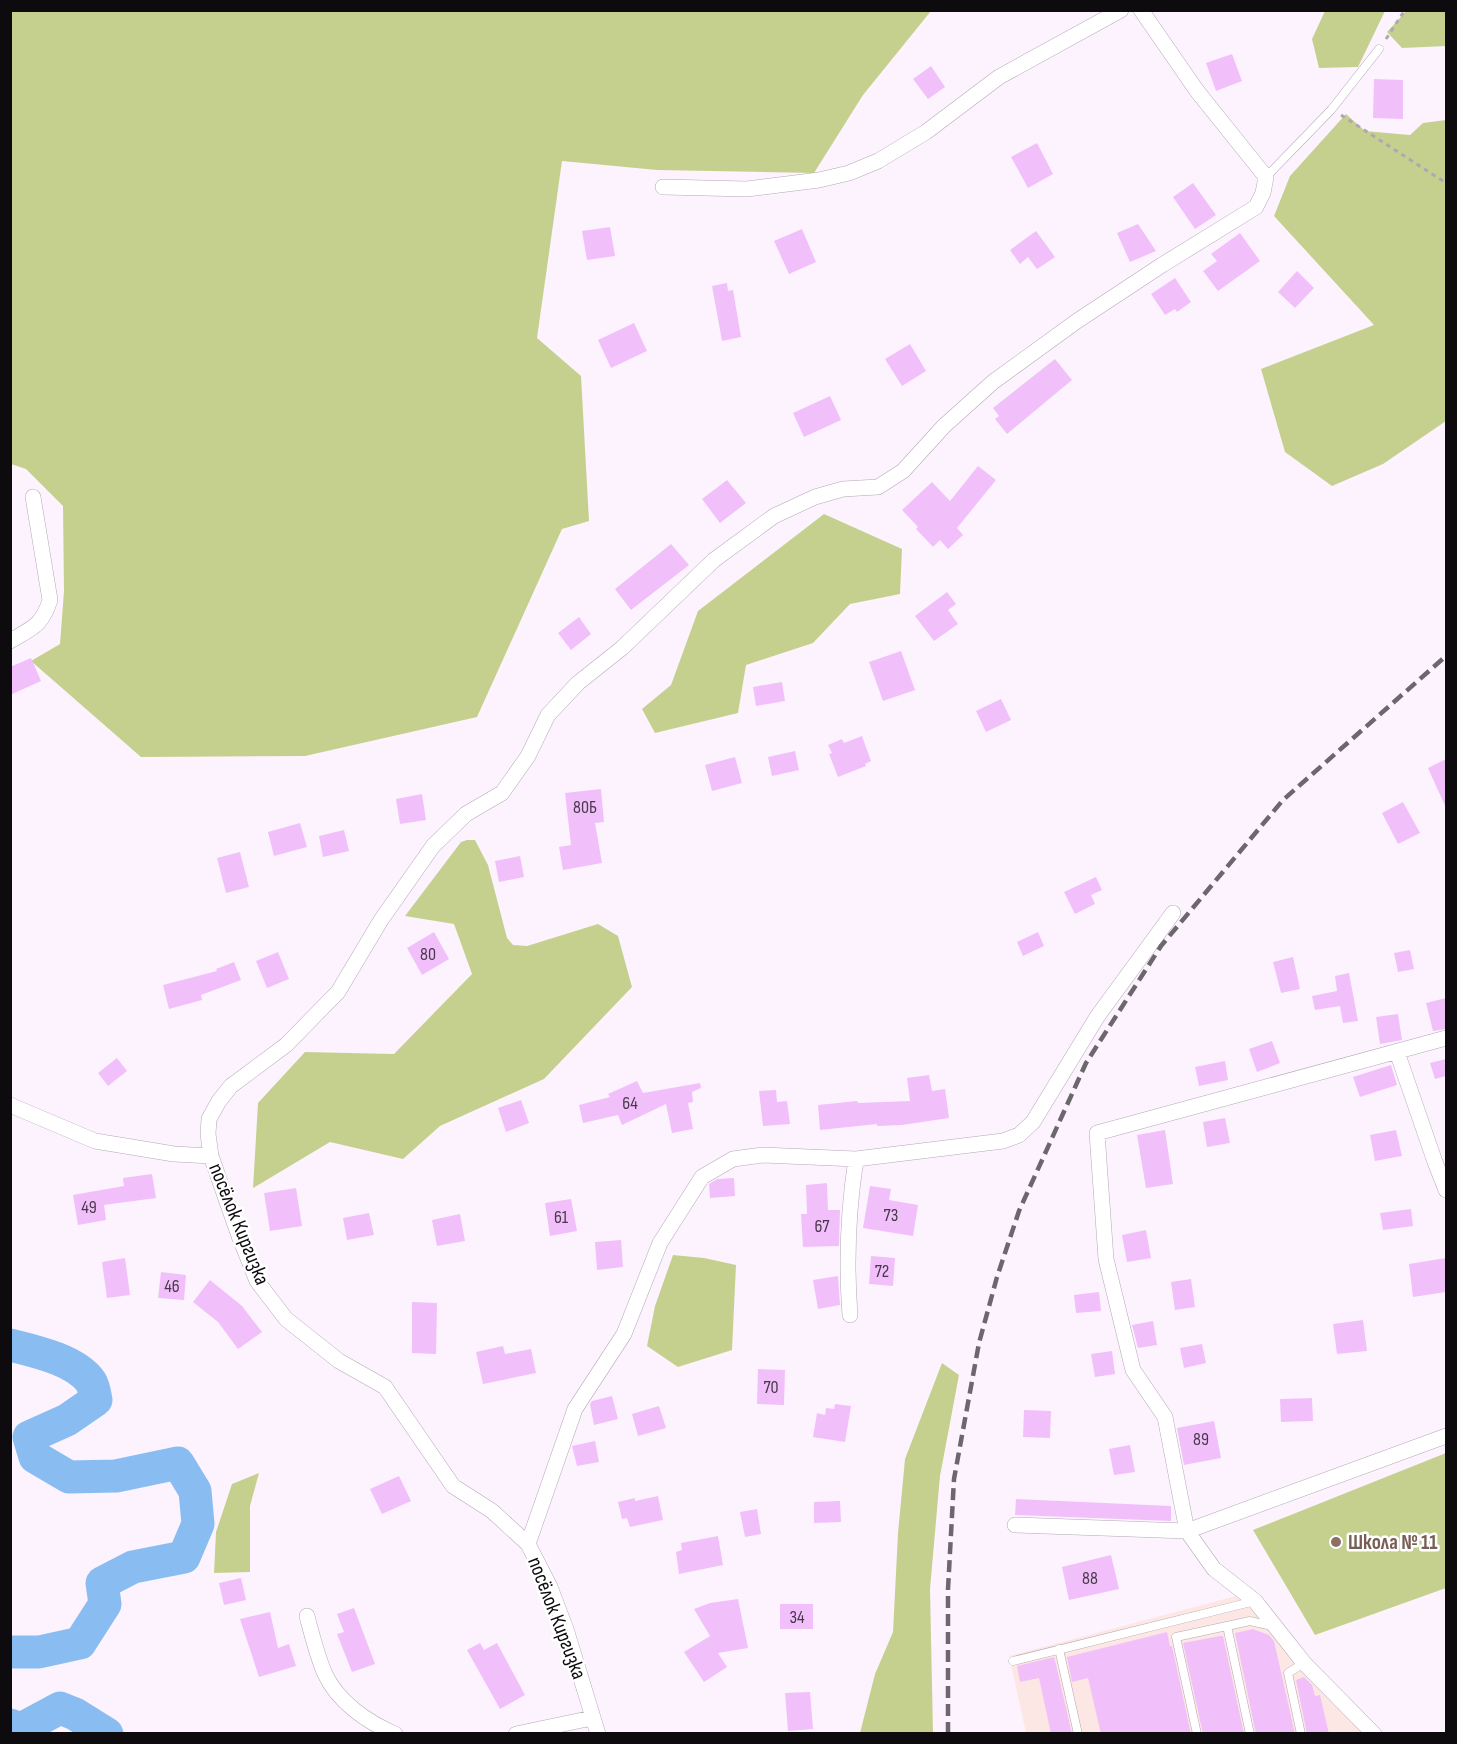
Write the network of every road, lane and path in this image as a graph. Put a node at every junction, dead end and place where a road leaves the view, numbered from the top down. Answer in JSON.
{"nodes":[{"id":1,"x":1121,"y":10,"type":"edge"},
{"id":2,"x":1141,"y":10,"type":"edge"},
{"id":3,"x":1405,"y":10,"type":"edge"},
{"id":4,"x":1379,"y":50,"type":"joint"},
{"id":5,"x":1331,"y":110,"type":"junction"},
{"id":6,"x":1266,"y":177,"type":"junction"},
{"id":7,"x":1446,"y":183,"type":"edge"},
{"id":8,"x":663,"y":187,"type":"dead end"},
{"id":9,"x":33,"y":497,"type":"dead end"},
{"id":10,"x":10,"y":641,"type":"edge"},
{"id":11,"x":1173,"y":913,"type":"dead end"},
{"id":12,"x":1446,"y":1038,"type":"edge"},
{"id":13,"x":1397,"y":1052,"type":"junction"},
{"id":14,"x":10,"y":1105,"type":"edge"},
{"id":15,"x":211,"y":1155,"type":"junction"},
{"id":16,"x":855,"y":1159,"type":"junction"},
{"id":17,"x":1446,"y":1190,"type":"edge"},
{"id":18,"x":850,"y":1315,"type":"dead end"},
{"id":19,"x":1446,"y":1436,"type":"edge"},
{"id":20,"x":1015,"y":1525,"type":"dead end"},
{"id":21,"x":1187,"y":1531,"type":"junction"},
{"id":22,"x":528,"y":1544,"type":"junction"},
{"id":23,"x":1255,"y":1601,"type":"junction"},
{"id":24,"x":307,"y":1616,"type":"dead end"},
{"id":25,"x":1227,"y":1626,"type":"junction"},
{"id":26,"x":1274,"y":1626,"type":"junction"},
{"id":27,"x":1059,"y":1649,"type":"junction"},
{"id":28,"x":1012,"y":1661,"type":"dead end"},
{"id":29,"x":1304,"y":1663,"type":"junction"},
{"id":30,"x":592,"y":1718,"type":"junction"},
{"id":31,"x":394,"y":1734,"type":"edge"},
{"id":32,"x":516,"y":1734,"type":"edge"},
{"id":33,"x":598,"y":1734,"type":"edge"},
{"id":34,"x":1078,"y":1734,"type":"edge"},
{"id":35,"x":1197,"y":1734,"type":"edge"},
{"id":36,"x":1250,"y":1734,"type":"edge"},
{"id":37,"x":1301,"y":1734,"type":"edge"},
{"id":38,"x":1374,"y":1734,"type":"edge"}],
"edges":[{"from":1,"to":8,"type":"street"},
{"from":2,"to":6,"type":"street"},
{"from":3,"to":4,"type":"path"},
{"from":4,"to":5,"type":"lane"},
{"from":5,"to":6,"type":"lane"},
{"from":5,"to":7,"type":"path"},
{"from":6,"to":15,"type":"street","name":"посёлок Киргизка"},
{"from":9,"to":10,"type":"street"},
{"from":11,"to":16,"type":"street"},
{"from":12,"to":13,"type":"street"},
{"from":13,"to":17,"type":"street"},
{"from":13,"to":21,"type":"street"},
{"from":14,"to":15,"type":"street"},
{"from":15,"to":22,"type":"street","name":"посёлок Киргизка"},
{"from":16,"to":18,"type":"street"},
{"from":16,"to":22,"type":"street"},
{"from":19,"to":21,"type":"street"},
{"from":20,"to":21,"type":"street"},
{"from":21,"to":23,"type":"street"},
{"from":22,"to":30,"type":"street","name":"посёлок Киргизка"},
{"from":23,"to":26,"type":"street"},
{"from":23,"to":27,"type":"lane"},
{"from":24,"to":31,"type":"street"},
{"from":25,"to":26,"type":"lane"},
{"from":25,"to":35,"type":"lane"},
{"from":25,"to":36,"type":"lane"},
{"from":26,"to":29,"type":"street"},
{"from":27,"to":28,"type":"lane"},
{"from":27,"to":34,"type":"lane"},
{"from":29,"to":37,"type":"lane"},
{"from":29,"to":38,"type":"street"},
{"from":30,"to":32,"type":"street"},
{"from":30,"to":33,"type":"street","name":"посёлок Киргизка"}]}
